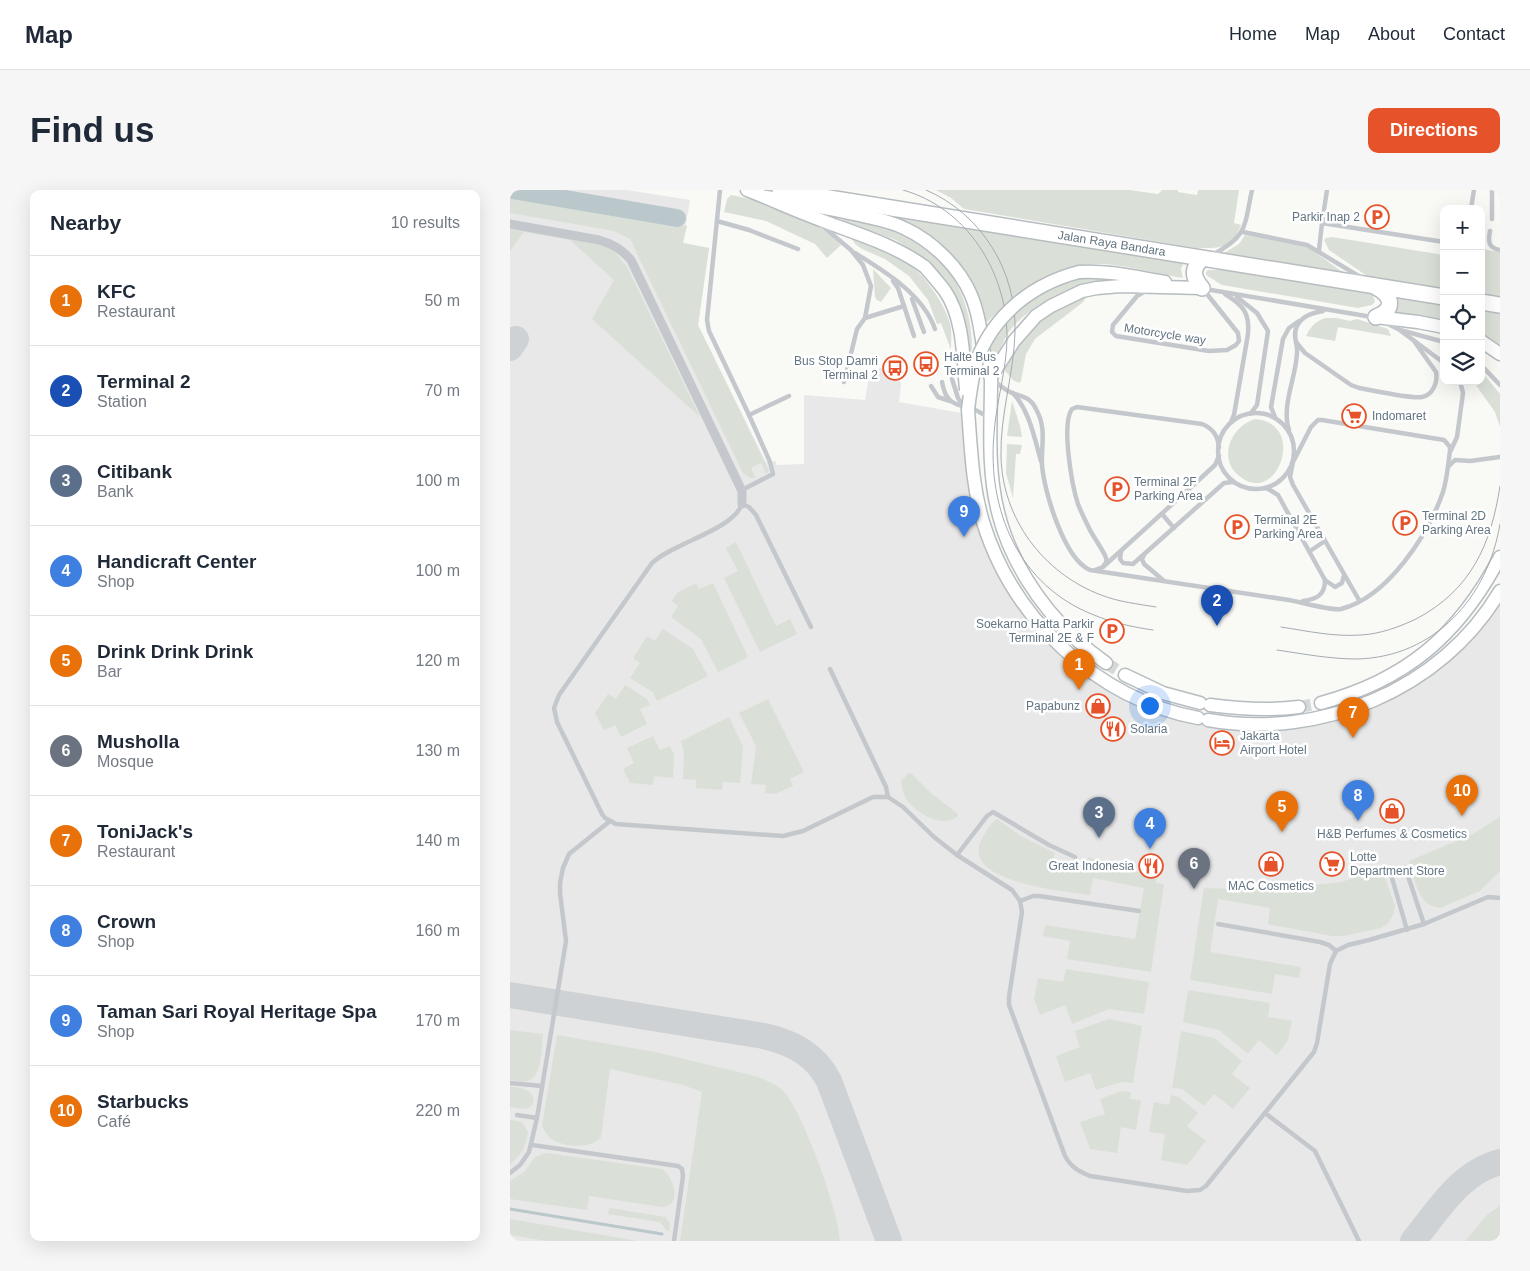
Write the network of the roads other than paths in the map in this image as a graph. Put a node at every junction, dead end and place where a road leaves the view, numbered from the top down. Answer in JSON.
{"nodes":[{"id":1,"x":720,"y":190,"type":"edge"},
{"id":2,"x":747,"y":190,"type":"edge"},
{"id":3,"x":780,"y":190,"type":"edge"},
{"id":4,"x":1252,"y":190,"type":"edge"},
{"id":5,"x":1328,"y":190,"type":"edge"},
{"id":6,"x":1474,"y":190,"type":"edge"},
{"id":7,"x":1492,"y":190,"type":"edge"},
{"id":8,"x":766,"y":197,"type":"junction"},
{"id":9,"x":1472,"y":205,"type":"edge"},
{"id":10,"x":808,"y":215,"type":"junction"},
{"id":11,"x":1492,"y":219,"type":"dead end"},
{"id":12,"x":717,"y":221,"type":"junction"},
{"id":13,"x":1322,"y":223,"type":"junction"},
{"id":14,"x":510,"y":224,"type":"edge"},
{"id":15,"x":1490,"y":231,"type":"dead end"},
{"id":16,"x":1244,"y":232,"type":"junction"},
{"id":17,"x":1440,"y":241,"type":"edge"},
{"id":18,"x":798,"y":249,"type":"dead end"},
{"id":19,"x":852,"y":250,"type":"junction"},
{"id":20,"x":1318,"y":250,"type":"junction"},
{"id":21,"x":1500,"y":250,"type":"edge"},
{"id":22,"x":1203,"y":260,"type":"junction"},
{"id":23,"x":890,"y":276,"type":"junction"},
{"id":24,"x":1376,"y":287,"type":"junction"},
{"id":25,"x":904,"y":288,"type":"junction"},
{"id":26,"x":1152,"y":288,"type":"junction"},
{"id":27,"x":1202,"y":288,"type":"junction"},
{"id":28,"x":1223,"y":293,"type":"junction"},
{"id":29,"x":1233,"y":294,"type":"junction"},
{"id":30,"x":1440,"y":296,"type":"edge"},
{"id":31,"x":1485,"y":303,"type":"edge"},
{"id":32,"x":1500,"y":305,"type":"edge"},
{"id":33,"x":904,"y":306,"type":"junction"},
{"id":34,"x":1327,"y":310,"type":"junction"},
{"id":35,"x":1376,"y":317,"type":"junction"},
{"id":36,"x":865,"y":318,"type":"junction"},
{"id":37,"x":1303,"y":318,"type":"junction"},
{"id":38,"x":1440,"y":326,"type":"edge"},
{"id":39,"x":934,"y":329,"type":"dead end"},
{"id":40,"x":1400,"y":330,"type":"junction"},
{"id":41,"x":924,"y":332,"type":"dead end"},
{"id":42,"x":914,"y":336,"type":"dead end"},
{"id":43,"x":1414,"y":341,"type":"junction"},
{"id":44,"x":1440,"y":341,"type":"edge"},
{"id":45,"x":1296,"y":342,"type":"junction"},
{"id":46,"x":1485,"y":343,"type":"edge"},
{"id":47,"x":1500,"y":354,"type":"edge"},
{"id":48,"x":1440,"y":360,"type":"edge"},
{"id":49,"x":1485,"y":369,"type":"edge"},
{"id":50,"x":991,"y":377,"type":"junction"},
{"id":51,"x":952,"y":379,"type":"dead end"},
{"id":52,"x":844,"y":382,"type":"dead end"},
{"id":53,"x":942,"y":382,"type":"dead end"},
{"id":54,"x":1461,"y":385,"type":"edge"},
{"id":55,"x":1500,"y":385,"type":"edge"},
{"id":56,"x":931,"y":386,"type":"dead end"},
{"id":57,"x":1012,"y":393,"type":"junction"},
{"id":58,"x":788,"y":396,"type":"dead end"},
{"id":59,"x":954,"y":403,"type":"junction"},
{"id":60,"x":967,"y":408,"type":"junction"},
{"id":61,"x":1249,"y":414,"type":"junction"},
{"id":62,"x":749,"y":415,"type":"junction"},
{"id":63,"x":1278,"y":420,"type":"junction"},
{"id":64,"x":1229,"y":425,"type":"junction"},
{"id":65,"x":989,"y":426,"type":"junction"},
{"id":66,"x":1290,"y":434,"type":"junction"},
{"id":67,"x":1219,"y":447,"type":"junction"},
{"id":68,"x":1450,"y":451,"type":"junction"},
{"id":69,"x":1219,"y":455,"type":"junction"},
{"id":70,"x":1500,"y":456,"type":"edge"},
{"id":71,"x":1293,"y":462,"type":"junction"},
{"id":72,"x":1042,"y":465,"type":"junction"},
{"id":73,"x":1448,"y":470,"type":"junction"},
{"id":74,"x":1238,"y":484,"type":"junction"},
{"id":75,"x":1261,"y":488,"type":"junction"},
{"id":76,"x":742,"y":491,"type":"junction"},
{"id":77,"x":742,"y":504,"type":"junction"},
{"id":78,"x":1162,"y":514,"type":"junction"},
{"id":79,"x":1174,"y":528,"type":"junction"},
{"id":80,"x":1325,"y":541,"type":"junction"},
{"id":81,"x":1123,"y":549,"type":"junction"},
{"id":82,"x":1310,"y":550,"type":"junction"},
{"id":83,"x":1144,"y":554,"type":"junction"},
{"id":84,"x":1500,"y":557,"type":"edge"},
{"id":85,"x":1104,"y":566,"type":"junction"},
{"id":86,"x":1093,"y":570,"type":"junction"},
{"id":87,"x":1343,"y":572,"type":"junction"},
{"id":88,"x":1325,"y":580,"type":"junction"},
{"id":89,"x":1166,"y":582,"type":"junction"},
{"id":90,"x":1500,"y":591,"type":"edge"},
{"id":91,"x":1359,"y":600,"type":"junction"},
{"id":92,"x":1296,"y":601,"type":"junction"},
{"id":93,"x":811,"y":627,"type":"dead end"},
{"id":94,"x":1106,"y":663,"type":"tunnel mouth"},
{"id":95,"x":830,"y":669,"type":"dead end"},
{"id":96,"x":1125,"y":675,"type":"tunnel mouth"},
{"id":97,"x":1321,"y":703,"type":"tunnel mouth"},
{"id":98,"x":1299,"y":707,"type":"tunnel mouth"},
{"id":99,"x":888,"y":797,"type":"junction"},
{"id":100,"x":610,"y":822,"type":"junction"},
{"id":101,"x":957,"y":855,"type":"junction"},
{"id":102,"x":1075,"y":857,"type":"dead end"},
{"id":103,"x":1405,"y":868,"type":"dead end"},
{"id":104,"x":1390,"y":872,"type":"dead end"},
{"id":105,"x":1499,"y":896,"type":"edge"},
{"id":106,"x":1020,"y":900,"type":"junction"},
{"id":107,"x":1139,"y":911,"type":"dead end"},
{"id":108,"x":1218,"y":924,"type":"dead end"},
{"id":109,"x":1424,"y":924,"type":"junction"},
{"id":110,"x":1407,"y":930,"type":"junction"},
{"id":111,"x":1336,"y":951,"type":"junction"},
{"id":112,"x":510,"y":1082,"type":"edge"},
{"id":113,"x":542,"y":1086,"type":"junction"},
{"id":114,"x":1265,"y":1113,"type":"junction"},
{"id":115,"x":517,"y":1115,"type":"dead end"},
{"id":116,"x":537,"y":1118,"type":"junction"},
{"id":117,"x":532,"y":1145,"type":"junction"},
{"id":118,"x":510,"y":1173,"type":"edge"},
{"id":119,"x":674,"y":1241,"type":"edge"},
{"id":120,"x":1359,"y":1241,"type":"edge"}],
"edges":[{"from":1,"to":12,"type":"lane"},
{"from":2,"to":8,"type":"street"},
{"from":3,"to":22,"type":"main road","name":"Jalan Raya Bandara"},
{"from":4,"to":16,"type":"lane"},
{"from":5,"to":13,"type":"lane"},
{"from":6,"to":9,"type":"lane"},
{"from":7,"to":11,"type":"lane"},
{"from":8,"to":10,"type":"street"},
{"from":8,"to":50,"type":"street"},
{"from":10,"to":19,"type":"lane"},
{"from":10,"to":60,"type":"street","bridge":true},
{"from":12,"to":18,"type":"lane"},
{"from":12,"to":62,"type":"lane"},
{"from":13,"to":17,"type":"lane"},
{"from":13,"to":20,"type":"lane"},
{"from":14,"to":76,"type":"street"},
{"from":15,"to":21,"type":"lane"},
{"from":16,"to":20,"type":"lane"},
{"from":16,"to":22,"type":"lane"},
{"from":19,"to":23,"type":"lane"},
{"from":19,"to":36,"type":"lane"},
{"from":20,"to":24,"type":"lane"},
{"from":22,"to":24,"type":"main road","name":"Jalan Raya Bandara"},
{"from":22,"to":27,"type":"main road"},
{"from":23,"to":25,"type":"lane"},
{"from":23,"to":33,"type":"lane"},
{"from":24,"to":30,"type":"main road","name":"Jalan Raya Bandara"},
{"from":24,"to":35,"type":"main road"},
{"from":25,"to":39,"type":"lane"},
{"from":25,"to":41,"type":"lane"},
{"from":26,"to":27,"type":"street"},
{"from":26,"to":27,"type":"lane","name":"Motorcycle way"},
{"from":26,"to":50,"type":"street"},
{"from":27,"to":28,"type":"lane"},
{"from":27,"to":60,"type":"street","bridge":true},
{"from":28,"to":29,"type":"lane"},
{"from":28,"to":64,"type":"lane"},
{"from":29,"to":34,"type":"lane"},
{"from":29,"to":61,"type":"lane"},
{"from":31,"to":32,"type":"main road"},
{"from":33,"to":36,"type":"lane"},
{"from":33,"to":42,"type":"lane"},
{"from":34,"to":35,"type":"lane"},
{"from":34,"to":37,"type":"lane"},
{"from":35,"to":38,"type":"street"},
{"from":35,"to":40,"type":"lane"},
{"from":36,"to":52,"type":"lane"},
{"from":37,"to":45,"type":"lane"},
{"from":37,"to":63,"type":"lane"},
{"from":40,"to":43,"type":"lane"},
{"from":40,"to":44,"type":"lane"},
{"from":43,"to":45,"type":"lane"},
{"from":43,"to":48,"type":"lane"},
{"from":45,"to":66,"type":"lane"},
{"from":46,"to":47,"type":"street"},
{"from":49,"to":55,"type":"lane"},
{"from":50,"to":57,"type":"lane"},
{"from":50,"to":65,"type":"street"},
{"from":51,"to":60,"type":"lane"},
{"from":53,"to":59,"type":"lane"},
{"from":54,"to":68,"type":"lane"},
{"from":56,"to":59,"type":"lane"},
{"from":57,"to":72,"type":"lane"},
{"from":57,"to":72,"type":"lane"},
{"from":58,"to":62,"type":"lane"},
{"from":59,"to":60,"type":"lane"},
{"from":60,"to":65,"type":"lane"},
{"from":60,"to":90,"type":"street"},
{"from":61,"to":63,"type":"lane"},
{"from":61,"to":64,"type":"lane"},
{"from":62,"to":76,"type":"lane"},
{"from":63,"to":66,"type":"lane"},
{"from":64,"to":67,"type":"lane"},
{"from":65,"to":94,"type":"street"},
{"from":66,"to":71,"type":"lane"},
{"from":67,"to":69,"type":"lane"},
{"from":67,"to":85,"type":"lane"},
{"from":68,"to":71,"type":"lane"},
{"from":68,"to":73,"type":"lane"},
{"from":69,"to":74,"type":"lane"},
{"from":69,"to":78,"type":"lane"},
{"from":70,"to":73,"type":"lane"},
{"from":71,"to":75,"type":"lane"},
{"from":71,"to":80,"type":"lane"},
{"from":72,"to":86,"type":"lane"},
{"from":73,"to":91,"type":"lane"},
{"from":74,"to":75,"type":"lane"},
{"from":74,"to":79,"type":"lane"},
{"from":75,"to":82,"type":"lane"},
{"from":76,"to":77,"type":"street"},
{"from":77,"to":93,"type":"lane"},
{"from":77,"to":100,"type":"lane"},
{"from":78,"to":79,"type":"lane"},
{"from":78,"to":81,"type":"lane"},
{"from":79,"to":83,"type":"lane"},
{"from":80,"to":82,"type":"lane"},
{"from":80,"to":87,"type":"lane"},
{"from":81,"to":83,"type":"lane"},
{"from":81,"to":85,"type":"lane"},
{"from":82,"to":88,"type":"lane"},
{"from":83,"to":89,"type":"lane"},
{"from":84,"to":97,"type":"street"},
{"from":85,"to":86,"type":"lane"},
{"from":86,"to":89,"type":"lane"},
{"from":87,"to":88,"type":"lane"},
{"from":87,"to":91,"type":"lane"},
{"from":88,"to":92,"type":"lane"},
{"from":89,"to":92,"type":"lane"},
{"from":91,"to":92,"type":"lane"},
{"from":95,"to":99,"type":"lane"},
{"from":96,"to":98,"type":"street"},
{"from":99,"to":100,"type":"lane"},
{"from":99,"to":101,"type":"lane"},
{"from":100,"to":113,"type":"lane"},
{"from":101,"to":102,"type":"lane"},
{"from":101,"to":106,"type":"lane"},
{"from":103,"to":109,"type":"lane"},
{"from":104,"to":110,"type":"lane"},
{"from":105,"to":109,"type":"lane"},
{"from":106,"to":107,"type":"lane"},
{"from":106,"to":114,"type":"lane"},
{"from":108,"to":111,"type":"lane"},
{"from":109,"to":110,"type":"lane"},
{"from":110,"to":111,"type":"lane"},
{"from":111,"to":114,"type":"lane"},
{"from":112,"to":113,"type":"lane"},
{"from":113,"to":116,"type":"lane"},
{"from":114,"to":120,"type":"lane"},
{"from":115,"to":116,"type":"lane"},
{"from":116,"to":117,"type":"lane"},
{"from":117,"to":118,"type":"lane"},
{"from":117,"to":119,"type":"lane"}]}
